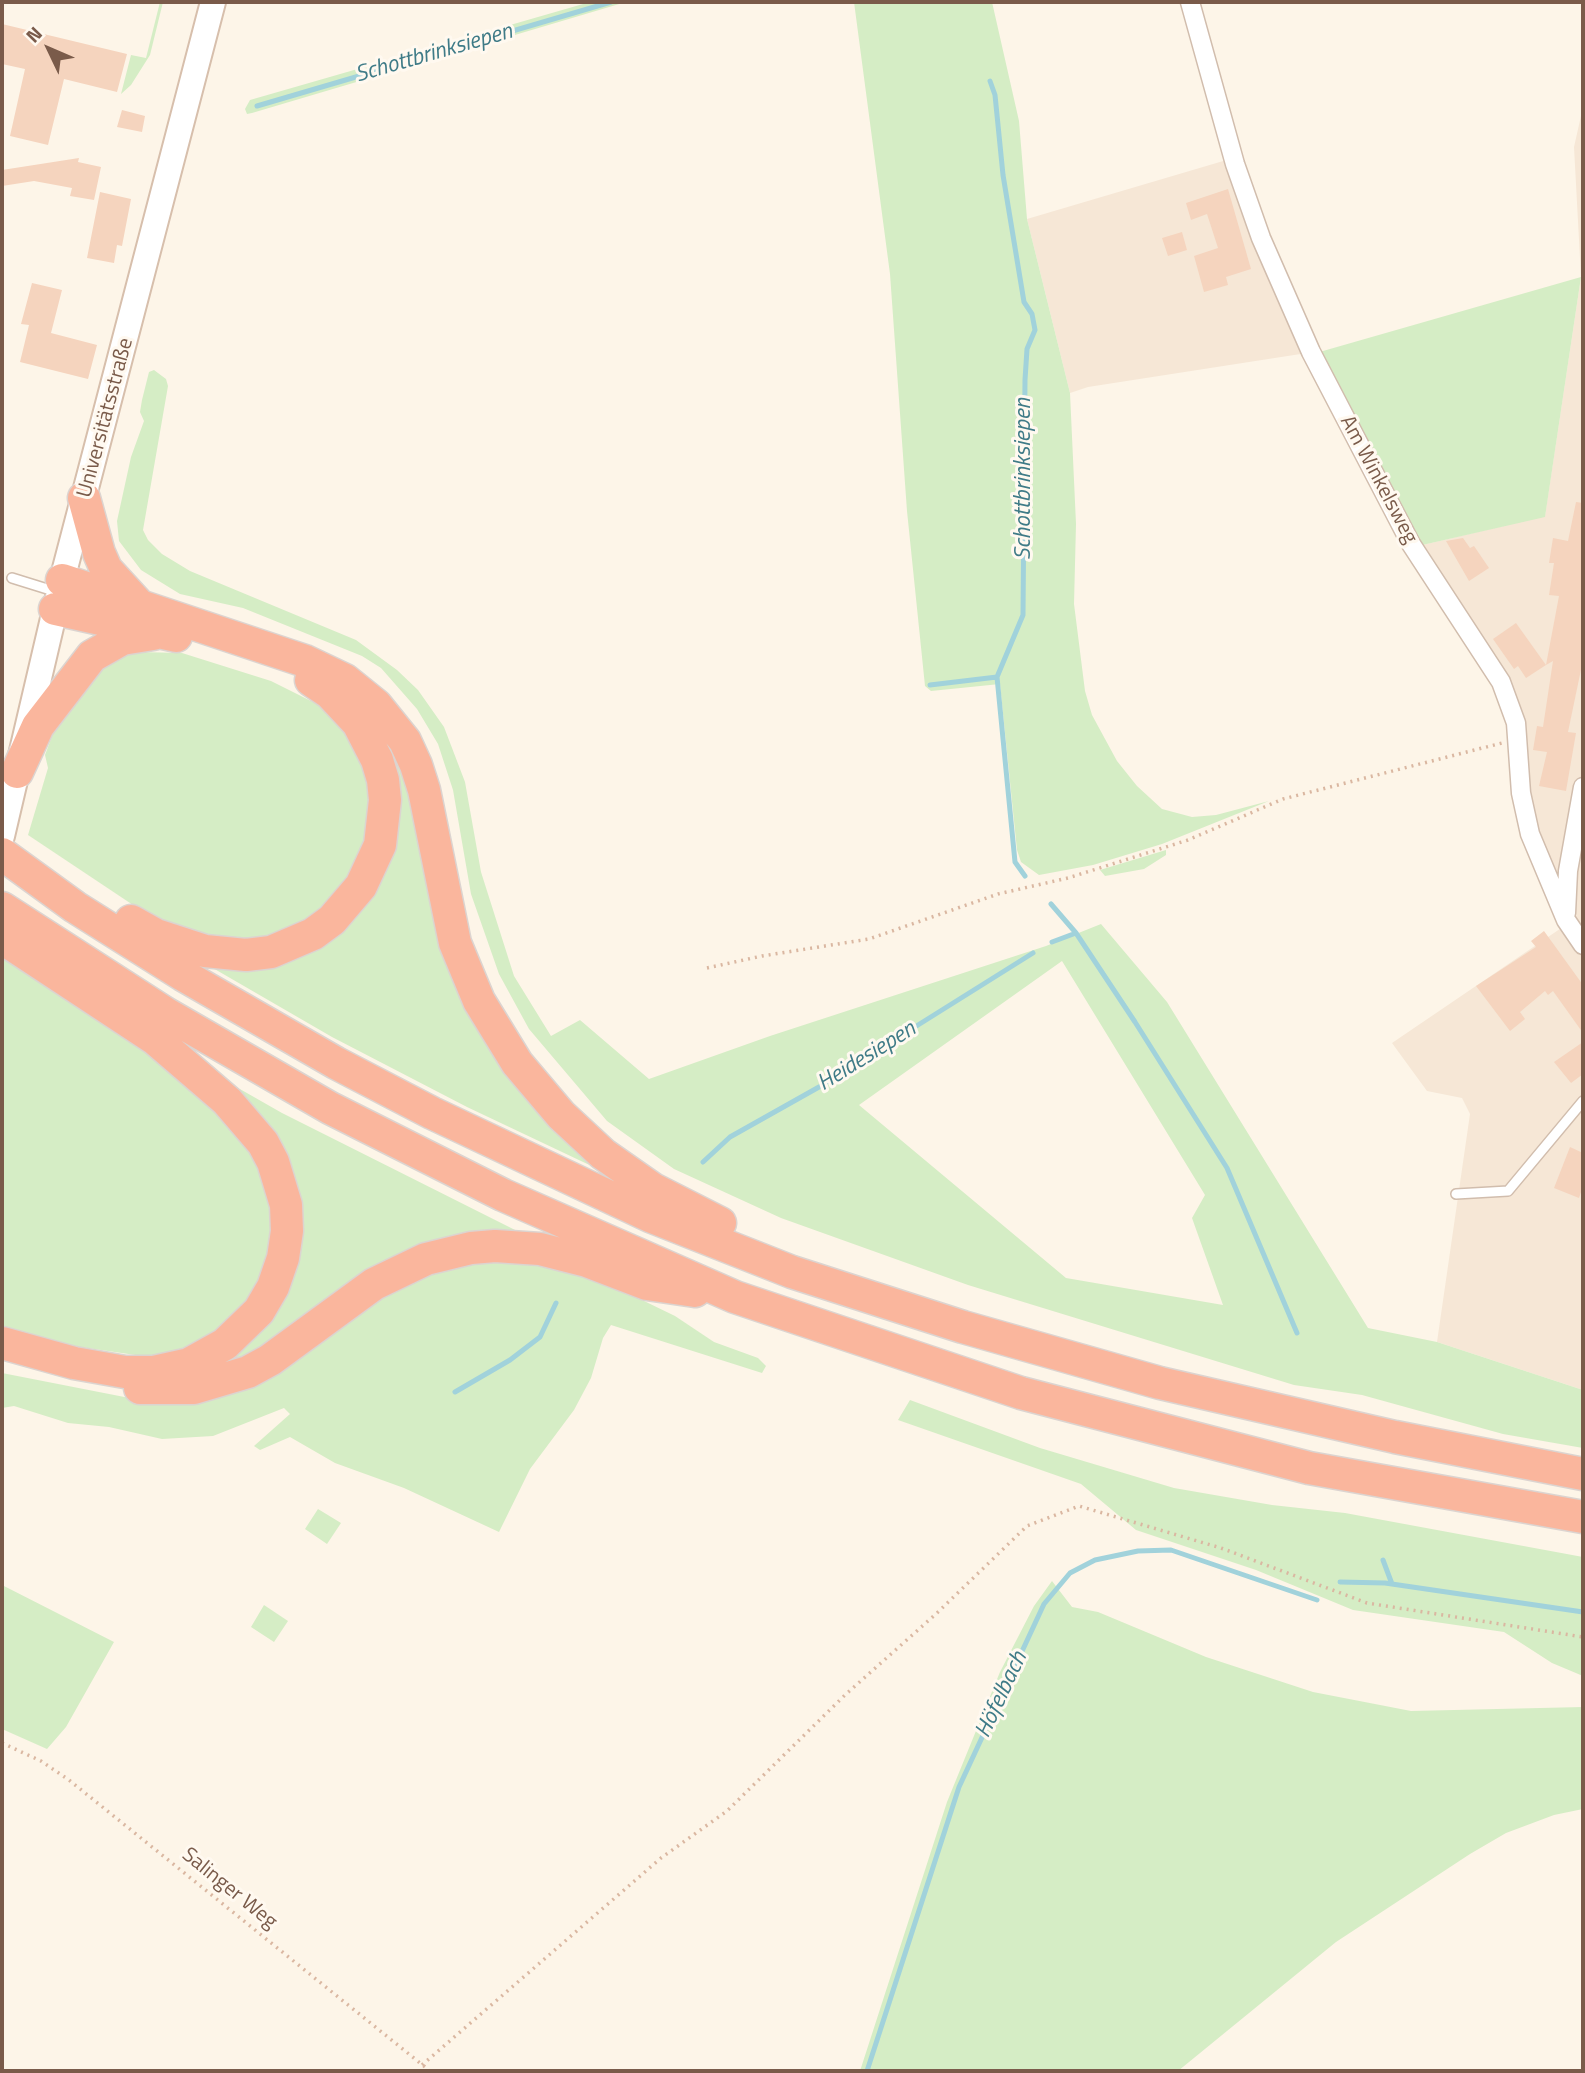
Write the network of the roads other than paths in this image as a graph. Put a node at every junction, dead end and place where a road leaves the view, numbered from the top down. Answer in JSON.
{"nodes":[{"id":1,"x":213,"y":2,"type":"edge"},
{"id":2,"x":1190,"y":2,"type":"edge"},
{"id":3,"x":84,"y":498,"type":"junction"},
{"id":4,"x":12,"y":578,"type":"dead end"},
{"id":5,"x":58,"y":594,"type":"junction"},
{"id":6,"x":140,"y":606,"type":"junction"},
{"id":7,"x":161,"y":633,"type":"junction"},
{"id":8,"x":17,"y":772,"type":"junction"},
{"id":9,"x":1583,"y":787,"type":"edge"},
{"id":10,"x":2,"y":836,"type":"edge"},
{"id":11,"x":2,"y":844,"type":"edge"},
{"id":12,"x":2,"y":855,"type":"edge"},
{"id":13,"x":2,"y":908,"type":"edge"},
{"id":14,"x":1566,"y":920,"type":"junction"},
{"id":15,"x":2,"y":938,"type":"edge"},
{"id":16,"x":1583,"y":945,"type":"edge"},
{"id":17,"x":1583,"y":1101,"type":"edge"},
{"id":18,"x":1456,"y":1194,"type":"dead end"},
{"id":19,"x":735,"y":1297,"type":"junction"},
{"id":20,"x":907,"y":1309,"type":"junction"},
{"id":21,"x":2,"y":1343,"type":"edge"},
{"id":22,"x":2,"y":1357,"type":"edge"},
{"id":23,"x":1583,"y":1474,"type":"edge"},
{"id":24,"x":1583,"y":1517,"type":"edge"}],
"edges":[{"from":1,"to":3,"type":"main road","name":"Universitätsstraße"},
{"from":2,"to":14,"type":"street","name":"Am Winkelsweg"},
{"from":3,"to":5,"type":"main road","name":"Universitätsstraße"},
{"from":3,"to":6,"type":"highway"},
{"from":4,"to":5,"type":"lane"},
{"from":5,"to":6,"type":"highway"},
{"from":5,"to":7,"type":"highway"},
{"from":5,"to":8,"type":"main road","name":"Universitätsstraße"},
{"from":6,"to":20,"type":"highway"},
{"from":7,"to":8,"type":"highway"},
{"from":7,"to":11,"type":"highway"},
{"from":8,"to":10,"type":"main road","name":"Universitätsstraße"},
{"from":9,"to":14,"type":"street"},
{"from":12,"to":20,"type":"highway"},
{"from":13,"to":19,"type":"highway"},
{"from":14,"to":16,"type":"street","name":"Am Winkelsweg"},
{"from":15,"to":21,"type":"highway"},
{"from":17,"to":18,"type":"lane"},
{"from":19,"to":22,"type":"highway"},
{"from":19,"to":24,"type":"highway"},
{"from":20,"to":23,"type":"highway"}]}
